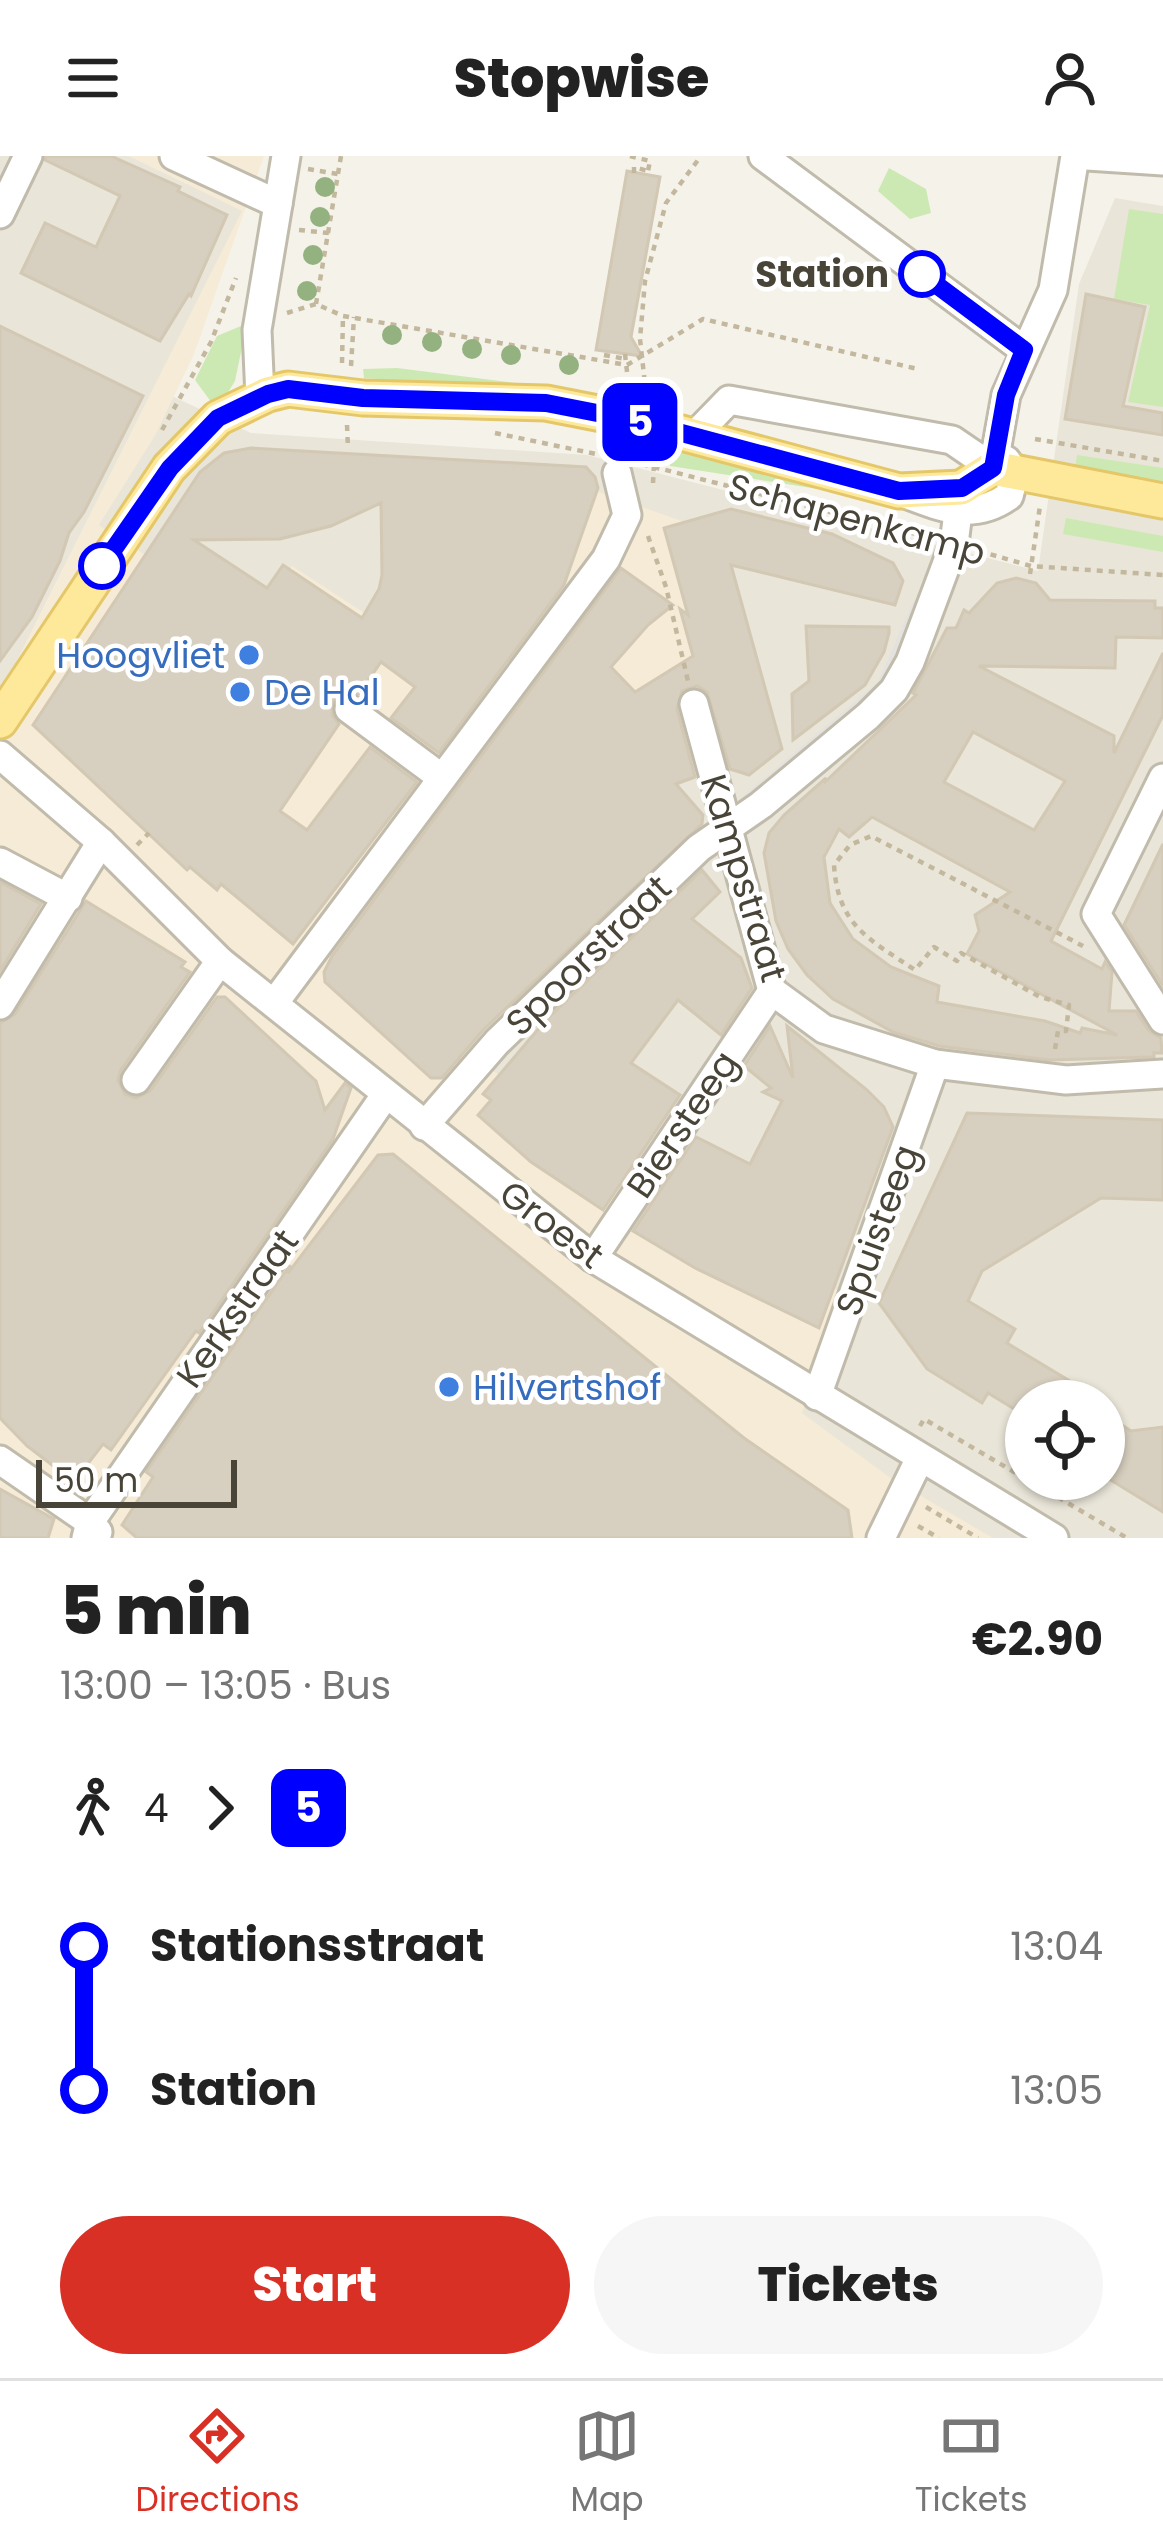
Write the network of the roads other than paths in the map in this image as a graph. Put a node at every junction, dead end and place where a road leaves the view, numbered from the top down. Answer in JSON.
{"nodes":[{"id":1,"x":28,"y":156,"type":"edge"},
{"id":2,"x":174,"y":156,"type":"edge"},
{"id":3,"x":286,"y":156,"type":"edge"},
{"id":4,"x":1075,"y":156,"type":"edge"},
{"id":5,"x":1087,"y":156,"type":"edge"},
{"id":6,"x":1163,"y":161,"type":"edge"},
{"id":7,"x":771,"y":162,"type":"edge"},
{"id":8,"x":278,"y":204,"type":"junction"},
{"id":9,"x":0,"y":214,"type":"edge"},
{"id":10,"x":1024,"y":350,"type":"junction"},
{"id":11,"x":260,"y":398,"type":"junction"},
{"id":12,"x":693,"y":437,"type":"junction"},
{"id":13,"x":1001,"y":463,"type":"junction"},
{"id":14,"x":623,"y":464,"type":"road end"},
{"id":15,"x":960,"y":500,"type":"junction"},
{"id":16,"x":1163,"y":501,"type":"edge"},
{"id":17,"x":694,"y":704,"type":"road end"},
{"id":18,"x":349,"y":709,"type":"dead end"},
{"id":19,"x":0,"y":721,"type":"edge"},
{"id":20,"x":0,"y":755,"type":"edge"},
{"id":21,"x":442,"y":778,"type":"junction"},
{"id":22,"x":1163,"y":778,"type":"edge"},
{"id":23,"x":728,"y":826,"type":"junction"},
{"id":24,"x":101,"y":842,"type":"junction"},
{"id":25,"x":0,"y":862,"type":"edge"},
{"id":26,"x":67,"y":897,"type":"junction"},
{"id":27,"x":220,"y":961,"type":"junction"},
{"id":28,"x":772,"y":992,"type":"junction"},
{"id":29,"x":275,"y":1001,"type":"junction"},
{"id":30,"x":0,"y":1005,"type":"edge"},
{"id":31,"x":1163,"y":1020,"type":"edge"},
{"id":32,"x":935,"y":1064,"type":"junction"},
{"id":33,"x":1163,"y":1074,"type":"edge"},
{"id":34,"x":136,"y":1079,"type":"dead end"},
{"id":35,"x":386,"y":1094,"type":"junction"},
{"id":36,"x":424,"y":1126,"type":"junction"},
{"id":37,"x":593,"y":1258,"type":"junction"},
{"id":38,"x":817,"y":1396,"type":"junction"},
{"id":39,"x":908,"y":1451,"type":"junction"},
{"id":40,"x":0,"y":1460,"type":"edge"},
{"id":41,"x":93,"y":1533,"type":"edge"},
{"id":42,"x":881,"y":1538,"type":"edge"},
{"id":43,"x":1054,"y":1538,"type":"edge"}],
"edges":[{"from":1,"to":9,"type":"street"},
{"from":2,"to":8,"type":"street"},
{"from":3,"to":8,"type":"street"},
{"from":4,"to":10,"type":"street"},
{"from":5,"to":6,"type":"street"},
{"from":7,"to":10,"type":"street"},
{"from":8,"to":11,"type":"street"},
{"from":10,"to":13,"type":"street"},
{"from":11,"to":12,"type":"main road","name":"Schapenkamp"},
{"from":11,"to":19,"type":"main road"},
{"from":12,"to":13,"type":"street"},
{"from":12,"to":15,"type":"main road","name":"Schapenkamp"},
{"from":13,"to":15,"type":"main road","name":"Schapenkamp"},
{"from":13,"to":16,"type":"main road"},
{"from":14,"to":21,"type":"street"},
{"from":15,"to":23,"type":"street","name":"Spoorstraat"},
{"from":17,"to":23,"type":"street","name":"Kampstraat"},
{"from":18,"to":21,"type":"street"},
{"from":20,"to":24,"type":"street","name":"Groest"},
{"from":21,"to":29,"type":"street"},
{"from":22,"to":31,"type":"street"},
{"from":23,"to":28,"type":"street","name":"Kampstraat"},
{"from":23,"to":36,"type":"street","name":"Spoorstraat"},
{"from":24,"to":26,"type":"street"},
{"from":24,"to":27,"type":"street","name":"Groest"},
{"from":25,"to":26,"type":"street"},
{"from":26,"to":30,"type":"street"},
{"from":27,"to":29,"type":"street","name":"Groest"},
{"from":27,"to":34,"type":"street"},
{"from":28,"to":32,"type":"street","name":"Kampstraat"},
{"from":28,"to":37,"type":"street","name":"Biersteeg"},
{"from":29,"to":35,"type":"street","name":"Groest"},
{"from":32,"to":33,"type":"street","name":"Kampstraat"},
{"from":32,"to":38,"type":"street","name":"Spuisteeg"},
{"from":35,"to":36,"type":"street","name":"Groest"},
{"from":35,"to":41,"type":"street","name":"Kerkstraat"},
{"from":36,"to":37,"type":"street","name":"Groest"},
{"from":37,"to":38,"type":"street","name":"Groest"},
{"from":38,"to":39,"type":"street","name":"Groest"},
{"from":39,"to":42,"type":"street"},
{"from":39,"to":43,"type":"street","name":"Groest"},
{"from":40,"to":41,"type":"street","name":"Kerkstraat"}]}
